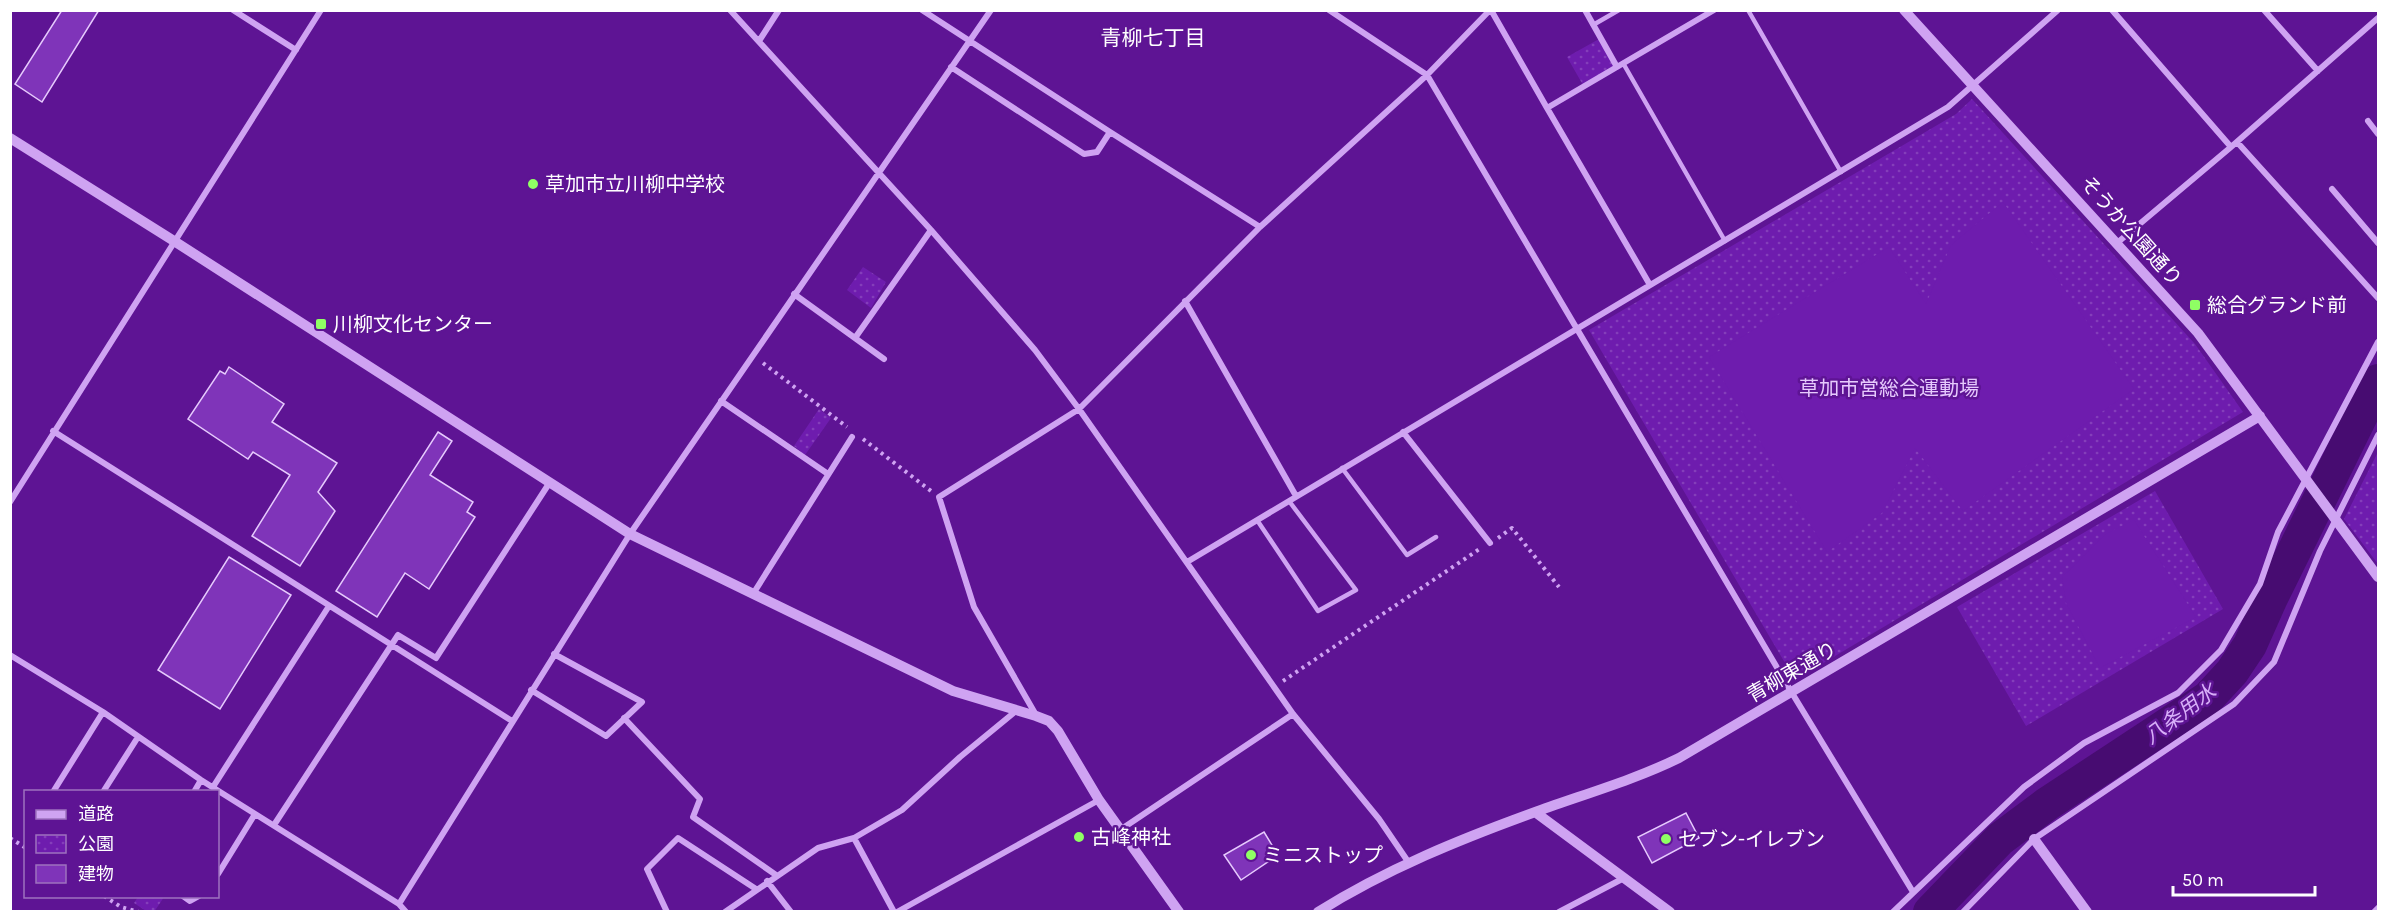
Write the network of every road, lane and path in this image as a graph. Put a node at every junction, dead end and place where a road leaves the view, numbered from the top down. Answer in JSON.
{"nodes":[{"id":1,"x":233,"y":10,"type":"edge"},
{"id":2,"x":321,"y":10,"type":"edge"},
{"id":3,"x":730,"y":10,"type":"edge"},
{"id":4,"x":779,"y":10,"type":"edge"},
{"id":5,"x":922,"y":10,"type":"edge"},
{"id":6,"x":990,"y":10,"type":"edge"},
{"id":7,"x":1329,"y":10,"type":"edge"},
{"id":8,"x":1491,"y":10,"type":"edge"},
{"id":9,"x":1585,"y":10,"type":"edge"},
{"id":10,"x":1619,"y":10,"type":"edge"},
{"id":11,"x":1714,"y":10,"type":"edge"},
{"id":12,"x":1748,"y":10,"type":"edge"},
{"id":13,"x":1904,"y":10,"type":"edge"},
{"id":14,"x":2058,"y":10,"type":"edge"},
{"id":15,"x":2112,"y":10,"type":"edge"},
{"id":16,"x":2264,"y":10,"type":"edge"},
{"id":17,"x":2379,"y":18,"type":"edge"},
{"id":18,"x":1593,"y":25,"type":"junction"},
{"id":19,"x":759,"y":41,"type":"junction"},
{"id":20,"x":969,"y":42,"type":"junction"},
{"id":21,"x":296,"y":50,"type":"junction"},
{"id":22,"x":1620,"y":65,"type":"junction"},
{"id":23,"x":951,"y":67,"type":"junction"},
{"id":24,"x":2318,"y":71,"type":"junction"},
{"id":25,"x":1427,"y":75,"type":"junction"},
{"id":26,"x":1974,"y":85,"type":"junction"},
{"id":27,"x":1547,"y":108,"type":"junction"},
{"id":28,"x":2368,"y":121,"type":"dead end"},
{"id":29,"x":1110,"y":132,"type":"junction"},
{"id":30,"x":2379,"y":134,"type":"edge"},
{"id":31,"x":10,"y":138,"type":"edge"},
{"id":32,"x":2237,"y":142,"type":"junction"},
{"id":33,"x":2231,"y":147,"type":"junction"},
{"id":34,"x":879,"y":173,"type":"junction"},
{"id":35,"x":1841,"y":173,"type":"junction"},
{"id":36,"x":2332,"y":189,"type":"dead end"},
{"id":37,"x":1260,"y":227,"type":"junction"},
{"id":38,"x":932,"y":230,"type":"junction"},
{"id":39,"x":174,"y":241,"type":"junction"},
{"id":40,"x":1725,"y":241,"type":"junction"},
{"id":41,"x":2117,"y":243,"type":"junction"},
{"id":42,"x":2379,"y":243,"type":"edge"},
{"id":43,"x":1650,"y":285,"type":"junction"},
{"id":44,"x":794,"y":294,"type":"junction"},
{"id":45,"x":2379,"y":298,"type":"edge"},
{"id":46,"x":1185,"y":302,"type":"junction"},
{"id":47,"x":1578,"y":328,"type":"junction"},
{"id":48,"x":855,"y":338,"type":"junction"},
{"id":49,"x":2379,"y":342,"type":"edge"},
{"id":50,"x":884,"y":359,"type":"dead end"},
{"id":51,"x":721,"y":401,"type":"junction"},
{"id":52,"x":1079,"y":409,"type":"junction"},
{"id":53,"x":2260,"y":416,"type":"junction"},
{"id":54,"x":53,"y":431,"type":"junction"},
{"id":55,"x":1403,"y":432,"type":"junction"},
{"id":56,"x":2379,"y":435,"type":"edge"},
{"id":57,"x":852,"y":437,"type":"dead end"},
{"id":58,"x":1342,"y":468,"type":"junction"},
{"id":59,"x":828,"y":474,"type":"junction"},
{"id":60,"x":2308,"y":480,"type":"junction"},
{"id":61,"x":550,"y":482,"type":"junction"},
{"id":62,"x":1296,"y":496,"type":"junction"},
{"id":63,"x":1289,"y":501,"type":"junction"},
{"id":64,"x":10,"y":502,"type":"edge"},
{"id":65,"x":2334,"y":516,"type":"junction"},
{"id":66,"x":1257,"y":520,"type":"junction"},
{"id":67,"x":630,"y":534,"type":"junction"},
{"id":68,"x":1436,"y":537,"type":"dead end"},
{"id":69,"x":1490,"y":543,"type":"junction"},
{"id":70,"x":1187,"y":562,"type":"junction"},
{"id":71,"x":2379,"y":577,"type":"edge"},
{"id":72,"x":1559,"y":587,"type":"dead end"},
{"id":73,"x":753,"y":595,"type":"junction"},
{"id":74,"x":329,"y":606,"type":"junction"},
{"id":75,"x":391,"y":645,"type":"junction"},
{"id":76,"x":554,"y":654,"type":"junction"},
{"id":77,"x":10,"y":655,"type":"edge"},
{"id":78,"x":1274,"y":687,"type":"junction"},
{"id":79,"x":531,"y":690,"type":"junction"},
{"id":80,"x":1792,"y":693,"type":"junction"},
{"id":81,"x":1016,"y":711,"type":"junction"},
{"id":82,"x":103,"y":712,"type":"junction"},
{"id":83,"x":1293,"y":714,"type":"junction"},
{"id":84,"x":1036,"y":716,"type":"junction"},
{"id":85,"x":624,"y":718,"type":"junction"},
{"id":86,"x":512,"y":721,"type":"junction"},
{"id":87,"x":138,"y":737,"type":"junction"},
{"id":88,"x":201,"y":780,"type":"junction"},
{"id":89,"x":213,"y":787,"type":"junction"},
{"id":90,"x":54,"y":790,"type":"edge"},
{"id":91,"x":104,"y":790,"type":"edge"},
{"id":92,"x":195,"y":790,"type":"edge"},
{"id":93,"x":218,"y":790,"type":"edge"},
{"id":94,"x":219,"y":791,"type":"edge"},
{"id":95,"x":1099,"y":800,"type":"junction"},
{"id":96,"x":1535,"y":812,"type":"junction"},
{"id":97,"x":255,"y":814,"type":"junction"},
{"id":98,"x":274,"y":825,"type":"junction"},
{"id":99,"x":1120,"y":830,"type":"junction"},
{"id":100,"x":10,"y":838,"type":"edge"},
{"id":101,"x":854,"y":838,"type":"junction"},
{"id":102,"x":2034,"y":839,"type":"junction"},
{"id":103,"x":24,"y":847,"type":"edge"},
{"id":104,"x":1409,"y":864,"type":"junction"},
{"id":105,"x":219,"y":872,"type":"edge"},
{"id":106,"x":776,"y":875,"type":"junction"},
{"id":107,"x":1624,"y":878,"type":"junction"},
{"id":108,"x":767,"y":881,"type":"junction"},
{"id":109,"x":756,"y":889,"type":"junction"},
{"id":110,"x":1913,"y":892,"type":"junction"},
{"id":111,"x":106,"y":898,"type":"edge"},
{"id":112,"x":399,"y":904,"type":"junction"},
{"id":113,"x":2379,"y":908,"type":"edge"},
{"id":114,"x":139,"y":912,"type":"edge"},
{"id":115,"x":406,"y":912,"type":"edge"},
{"id":116,"x":667,"y":912,"type":"edge"},
{"id":117,"x":725,"y":912,"type":"edge"},
{"id":118,"x":791,"y":912,"type":"edge"},
{"id":119,"x":895,"y":912,"type":"edge"},
{"id":120,"x":1179,"y":912,"type":"edge"},
{"id":121,"x":1318,"y":912,"type":"edge"},
{"id":122,"x":1558,"y":912,"type":"edge"},
{"id":123,"x":1670,"y":912,"type":"edge"},
{"id":124,"x":1893,"y":912,"type":"edge"},
{"id":125,"x":1964,"y":912,"type":"edge"},
{"id":126,"x":2087,"y":912,"type":"edge"},
{"id":127,"x":2374,"y":912,"type":"edge"}],
"edges":[{"from":1,"to":21,"type":"street"},
{"from":2,"to":21,"type":"street"},
{"from":3,"to":19,"type":"street"},
{"from":4,"to":19,"type":"street"},
{"from":5,"to":20,"type":"street"},
{"from":6,"to":20,"type":"street"},
{"from":7,"to":25,"type":"street"},
{"from":8,"to":25,"type":"street"},
{"from":8,"to":27,"type":"street"},
{"from":9,"to":18,"type":"street"},
{"from":10,"to":18,"type":"lane"},
{"from":11,"to":22,"type":"street"},
{"from":12,"to":35,"type":"lane"},
{"from":13,"to":26,"type":"street","name":"そうか公園通り"},
{"from":14,"to":26,"type":"street"},
{"from":15,"to":33,"type":"street"},
{"from":16,"to":24,"type":"street"},
{"from":17,"to":24,"type":"street"},
{"from":18,"to":22,"type":"street"},
{"from":19,"to":34,"type":"street"},
{"from":20,"to":23,"type":"street"},
{"from":20,"to":29,"type":"street"},
{"from":21,"to":39,"type":"street"},
{"from":22,"to":27,"type":"street"},
{"from":22,"to":40,"type":"lane"},
{"from":23,"to":29,"type":"street"},
{"from":23,"to":34,"type":"street"},
{"from":24,"to":32,"type":"street"},
{"from":25,"to":37,"type":"street"},
{"from":25,"to":47,"type":"street"},
{"from":26,"to":35,"type":"street"},
{"from":26,"to":41,"type":"street","name":"そうか公園通り"},
{"from":27,"to":43,"type":"street"},
{"from":28,"to":30,"type":"street"},
{"from":29,"to":37,"type":"street"},
{"from":31,"to":39,"type":"street"},
{"from":32,"to":33,"type":"street"},
{"from":32,"to":45,"type":"street"},
{"from":33,"to":41,"type":"street"},
{"from":34,"to":38,"type":"street"},
{"from":34,"to":44,"type":"street"},
{"from":35,"to":40,"type":"street"},
{"from":36,"to":42,"type":"street"},
{"from":37,"to":46,"type":"street"},
{"from":38,"to":48,"type":"street"},
{"from":38,"to":52,"type":"street"},
{"from":39,"to":54,"type":"street"},
{"from":39,"to":61,"type":"street"},
{"from":40,"to":43,"type":"street"},
{"from":41,"to":53,"type":"street","name":"そうか公園通り"},
{"from":43,"to":47,"type":"street"},
{"from":44,"to":48,"type":"street"},
{"from":44,"to":51,"type":"street"},
{"from":46,"to":52,"type":"street"},
{"from":46,"to":62,"type":"street"},
{"from":47,"to":55,"type":"street"},
{"from":47,"to":80,"type":"street"},
{"from":48,"to":50,"type":"street"},
{"from":49,"to":60,"type":"street"},
{"from":51,"to":59,"type":"street"},
{"from":51,"to":67,"type":"street"},
{"from":52,"to":70,"type":"street"},
{"from":52,"to":84,"type":"street"},
{"from":53,"to":60,"type":"street","name":"そうか公園通り"},
{"from":53,"to":80,"type":"street","name":"青柳東通り"},
{"from":54,"to":64,"type":"street"},
{"from":54,"to":74,"type":"street"},
{"from":55,"to":58,"type":"street"},
{"from":55,"to":69,"type":"street"},
{"from":56,"to":65,"type":"street"},
{"from":57,"to":59,"type":"street"},
{"from":58,"to":62,"type":"street"},
{"from":58,"to":68,"type":"lane"},
{"from":59,"to":73,"type":"street"},
{"from":60,"to":65,"type":"street","name":"そうか公園通り"},
{"from":60,"to":110,"type":"street"},
{"from":61,"to":67,"type":"street"},
{"from":61,"to":75,"type":"street"},
{"from":62,"to":63,"type":"street"},
{"from":63,"to":66,"type":"street"},
{"from":63,"to":66,"type":"lane"},
{"from":65,"to":71,"type":"street","name":"そうか公園通り"},
{"from":65,"to":102,"type":"street"},
{"from":66,"to":70,"type":"street"},
{"from":67,"to":73,"type":"street"},
{"from":67,"to":76,"type":"street"},
{"from":69,"to":72,"type":"path"},
{"from":69,"to":78,"type":"path"},
{"from":70,"to":78,"type":"street"},
{"from":73,"to":81,"type":"street"},
{"from":74,"to":75,"type":"street"},
{"from":74,"to":89,"type":"street"},
{"from":75,"to":86,"type":"street"},
{"from":75,"to":98,"type":"street"},
{"from":76,"to":79,"type":"street"},
{"from":76,"to":85,"type":"street"},
{"from":77,"to":82,"type":"street"},
{"from":78,"to":83,"type":"street"},
{"from":79,"to":85,"type":"street"},
{"from":79,"to":86,"type":"street"},
{"from":80,"to":96,"type":"street","name":"青柳東通り"},
{"from":80,"to":110,"type":"street"},
{"from":81,"to":84,"type":"street"},
{"from":81,"to":101,"type":"street"},
{"from":82,"to":87,"type":"street"},
{"from":82,"to":90,"type":"street"},
{"from":83,"to":99,"type":"street"},
{"from":83,"to":104,"type":"street"},
{"from":84,"to":95,"type":"street"},
{"from":85,"to":106,"type":"street"},
{"from":86,"to":112,"type":"street"},
{"from":87,"to":88,"type":"street"},
{"from":87,"to":91,"type":"street"},
{"from":88,"to":89,"type":"street"},
{"from":88,"to":92,"type":"street"},
{"from":89,"to":93,"type":"street"},
{"from":94,"to":97,"type":"street"},
{"from":95,"to":99,"type":"street"},
{"from":95,"to":119,"type":"street"},
{"from":96,"to":104,"type":"street","name":"青柳東通り"},
{"from":96,"to":107,"type":"street"},
{"from":97,"to":98,"type":"street"},
{"from":97,"to":105,"type":"street"},
{"from":98,"to":112,"type":"street"},
{"from":99,"to":120,"type":"street"},
{"from":100,"to":103,"type":"path"},
{"from":101,"to":106,"type":"street"},
{"from":101,"to":119,"type":"street"},
{"from":102,"to":125,"type":"street"},
{"from":102,"to":126,"type":"street"},
{"from":104,"to":121,"type":"street","name":"青柳東通り"},
{"from":106,"to":108,"type":"street"},
{"from":107,"to":122,"type":"street"},
{"from":107,"to":123,"type":"street"},
{"from":108,"to":109,"type":"street"},
{"from":108,"to":118,"type":"street"},
{"from":109,"to":116,"type":"street"},
{"from":109,"to":117,"type":"street"},
{"from":110,"to":124,"type":"street"},
{"from":111,"to":114,"type":"path"},
{"from":112,"to":115,"type":"street"},
{"from":113,"to":127,"type":"street"}]}
